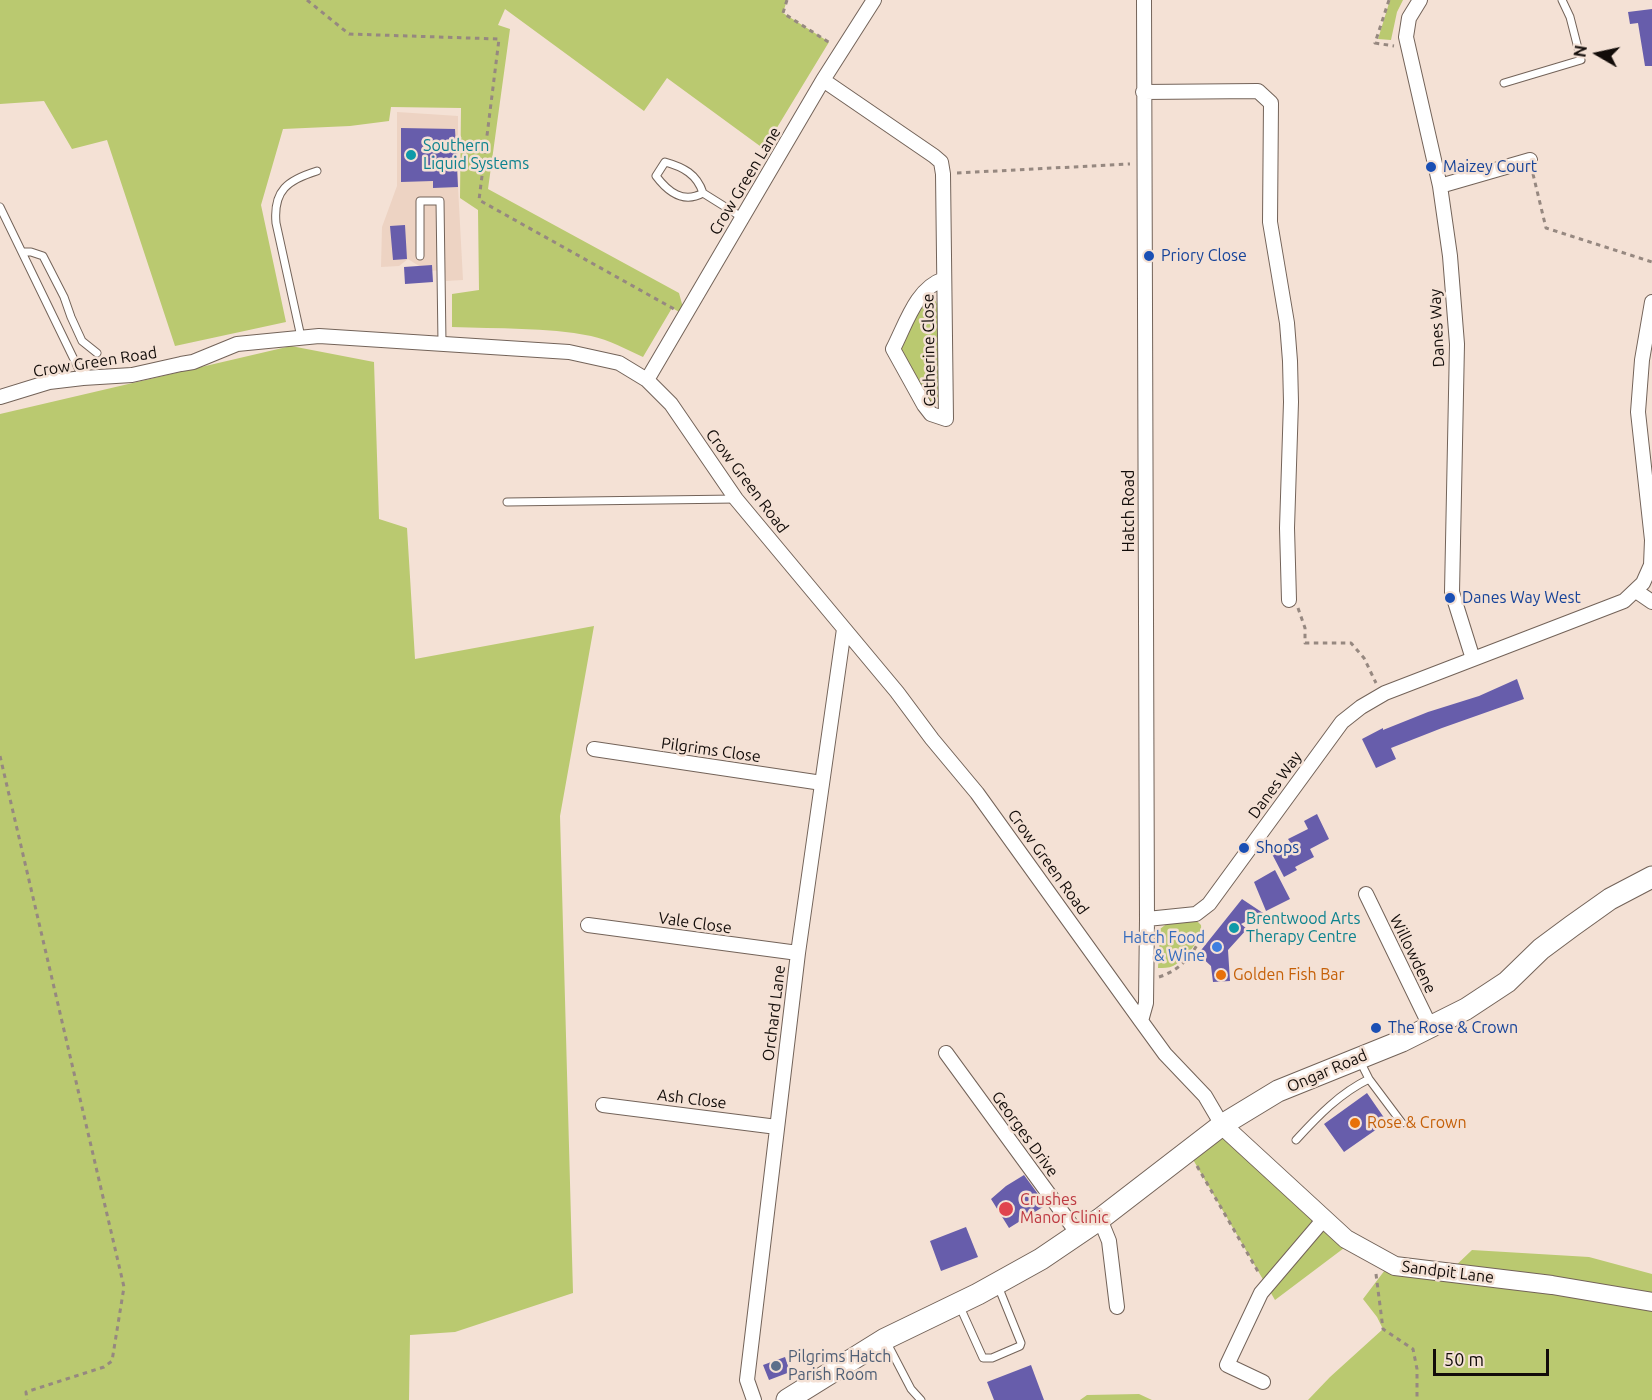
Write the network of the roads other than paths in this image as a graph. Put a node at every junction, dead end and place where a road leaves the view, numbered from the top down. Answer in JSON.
{"nodes":[{"id":1,"x":874,"y":0,"type":"edge"},
{"id":2,"x":1144,"y":0,"type":"edge"},
{"id":3,"x":1420,"y":0,"type":"edge"},
{"id":4,"x":1562,"y":0,"type":"edge"},
{"id":5,"x":823,"y":80,"type":"junction"},
{"id":6,"x":1504,"y":82,"type":"dead end"},
{"id":7,"x":1143,"y":92,"type":"junction"},
{"id":8,"x":1530,"y":160,"type":"road end"},
{"id":9,"x":317,"y":171,"type":"dead end"},
{"id":10,"x":1440,"y":186,"type":"junction"},
{"id":11,"x":703,"y":193,"type":"junction"},
{"id":12,"x":0,"y":207,"type":"edge"},
{"id":13,"x":743,"y":218,"type":"junction"},
{"id":14,"x":22,"y":252,"type":"junction"},
{"id":15,"x":420,"y":256,"type":"dead end"},
{"id":16,"x":944,"y":279,"type":"junction"},
{"id":17,"x":1652,"y":302,"type":"edge"},
{"id":18,"x":1650,"y":328,"type":"edge"},
{"id":19,"x":301,"y":337,"type":"junction"},
{"id":20,"x":442,"y":343,"type":"junction"},
{"id":21,"x":97,"y":353,"type":"dead end"},
{"id":22,"x":83,"y":378,"type":"junction"},
{"id":23,"x":646,"y":380,"type":"junction"},
{"id":24,"x":0,"y":397,"type":"edge"},
{"id":25,"x":735,"y":499,"type":"junction"},
{"id":26,"x":507,"y":502,"type":"dead end"},
{"id":27,"x":1636,"y":591,"type":"junction"},
{"id":28,"x":1288,"y":600,"type":"road end"},
{"id":29,"x":1652,"y":602,"type":"edge"},
{"id":30,"x":844,"y":629,"type":"junction"},
{"id":31,"x":1473,"y":659,"type":"junction"},
{"id":32,"x":594,"y":749,"type":"dead end"},
{"id":33,"x":822,"y":783,"type":"junction"},
{"id":34,"x":1652,"y":877,"type":"edge"},
{"id":35,"x":1366,"y":894,"type":"dead end"},
{"id":36,"x":1147,"y":919,"type":"junction"},
{"id":37,"x":588,"y":925,"type":"dead end"},
{"id":38,"x":798,"y":953,"type":"junction"},
{"id":39,"x":1141,"y":1021,"type":"junction"},
{"id":40,"x":1431,"y":1028,"type":"junction"},
{"id":41,"x":946,"y":1053,"type":"dead end"},
{"id":42,"x":1358,"y":1057,"type":"junction"},
{"id":43,"x":1369,"y":1078,"type":"junction"},
{"id":44,"x":603,"y":1105,"type":"dead end"},
{"id":45,"x":1402,"y":1123,"type":"dead end"},
{"id":46,"x":1222,"y":1125,"type":"junction"},
{"id":47,"x":777,"y":1127,"type":"junction"},
{"id":48,"x":1296,"y":1140,"type":"dead end"},
{"id":49,"x":1100,"y":1219,"type":"junction"},
{"id":50,"x":1324,"y":1220,"type":"junction"},
{"id":51,"x":1078,"y":1234,"type":"junction"},
{"id":52,"x":997,"y":1284,"type":"junction"},
{"id":53,"x":1652,"y":1302,"type":"edge"},
{"id":54,"x":958,"y":1303,"type":"junction"},
{"id":55,"x":1117,"y":1307,"type":"dead end"},
{"id":56,"x":885,"y":1339,"type":"junction"},
{"id":57,"x":1263,"y":1382,"type":"dead end"},
{"id":58,"x":754,"y":1400,"type":"edge"},
{"id":59,"x":787,"y":1400,"type":"edge"},
{"id":60,"x":921,"y":1400,"type":"edge"}],
"edges":[{"from":1,"to":5,"type":"street","name":"Crow Green Lane"},
{"from":2,"to":7,"type":"street","name":"Hatch Road"},
{"from":3,"to":10,"type":"street","name":"Danes Way"},
{"from":4,"to":6,"type":"lane"},
{"from":5,"to":13,"type":"street","name":"Crow Green Lane"},
{"from":5,"to":16,"type":"street","name":"Catherine Close"},
{"from":7,"to":28,"type":"street"},
{"from":7,"to":36,"type":"street","name":"Hatch Road"},
{"from":8,"to":10,"type":"street"},
{"from":9,"to":19,"type":"lane"},
{"from":10,"to":31,"type":"street","name":"Danes Way"},
{"from":11,"to":11,"type":"lane"},
{"from":11,"to":13,"type":"lane"},
{"from":12,"to":14,"type":"lane"},
{"from":13,"to":23,"type":"street","name":"Crow Green Lane"},
{"from":14,"to":21,"type":"lane"},
{"from":14,"to":22,"type":"lane"},
{"from":15,"to":20,"type":"lane"},
{"from":16,"to":16,"type":"street","name":"Catherine Close"},
{"from":17,"to":18,"type":"street"},
{"from":18,"to":27,"type":"street"},
{"from":19,"to":20,"type":"street","name":"Crow Green Road"},
{"from":19,"to":22,"type":"street","name":"Crow Green Road"},
{"from":20,"to":23,"type":"street","name":"Crow Green Road"},
{"from":22,"to":24,"type":"street","name":"Crow Green Road"},
{"from":23,"to":25,"type":"street","name":"Crow Green Road"},
{"from":25,"to":26,"type":"lane"},
{"from":25,"to":30,"type":"street","name":"Crow Green Road"},
{"from":27,"to":29,"type":"street"},
{"from":27,"to":31,"type":"street","name":"Danes Way"},
{"from":30,"to":33,"type":"street","name":"Orchard Lane"},
{"from":30,"to":39,"type":"street","name":"Crow Green Road"},
{"from":31,"to":36,"type":"street","name":"Danes Way"},
{"from":32,"to":33,"type":"street","name":"Pilgrims Close"},
{"from":33,"to":38,"type":"street","name":"Orchard Lane"},
{"from":34,"to":40,"type":"main road","name":"Ongar Road"},
{"from":35,"to":40,"type":"street","name":"Willowdene"},
{"from":36,"to":39,"type":"street","name":"Hatch Road"},
{"from":37,"to":38,"type":"street","name":"Vale Close"},
{"from":38,"to":47,"type":"street","name":"Orchard Lane"},
{"from":39,"to":46,"type":"street","name":"Crow Green Road"},
{"from":40,"to":42,"type":"main road","name":"Ongar Road"},
{"from":41,"to":51,"type":"street","name":"Georges Drive"},
{"from":42,"to":43,"type":"lane"},
{"from":42,"to":46,"type":"main road","name":"Ongar Road"},
{"from":43,"to":45,"type":"lane"},
{"from":43,"to":48,"type":"lane"},
{"from":44,"to":47,"type":"street","name":"Ash Close"},
{"from":46,"to":49,"type":"main road","name":"Ongar Road"},
{"from":46,"to":50,"type":"street","name":"Sandpit Lane"},
{"from":47,"to":58,"type":"street","name":"Orchard Lane"},
{"from":49,"to":51,"type":"main road","name":"Ongar Road"},
{"from":49,"to":55,"type":"street"},
{"from":50,"to":53,"type":"street","name":"Sandpit Lane"},
{"from":50,"to":57,"type":"street"},
{"from":51,"to":52,"type":"main road","name":"Ongar Road"},
{"from":52,"to":54,"type":"main road","name":"Ongar Road"},
{"from":52,"to":54,"type":"lane"},
{"from":54,"to":56,"type":"main road","name":"Ongar Road"},
{"from":56,"to":59,"type":"main road","name":"Ongar Road"},
{"from":56,"to":60,"type":"lane"}]}
